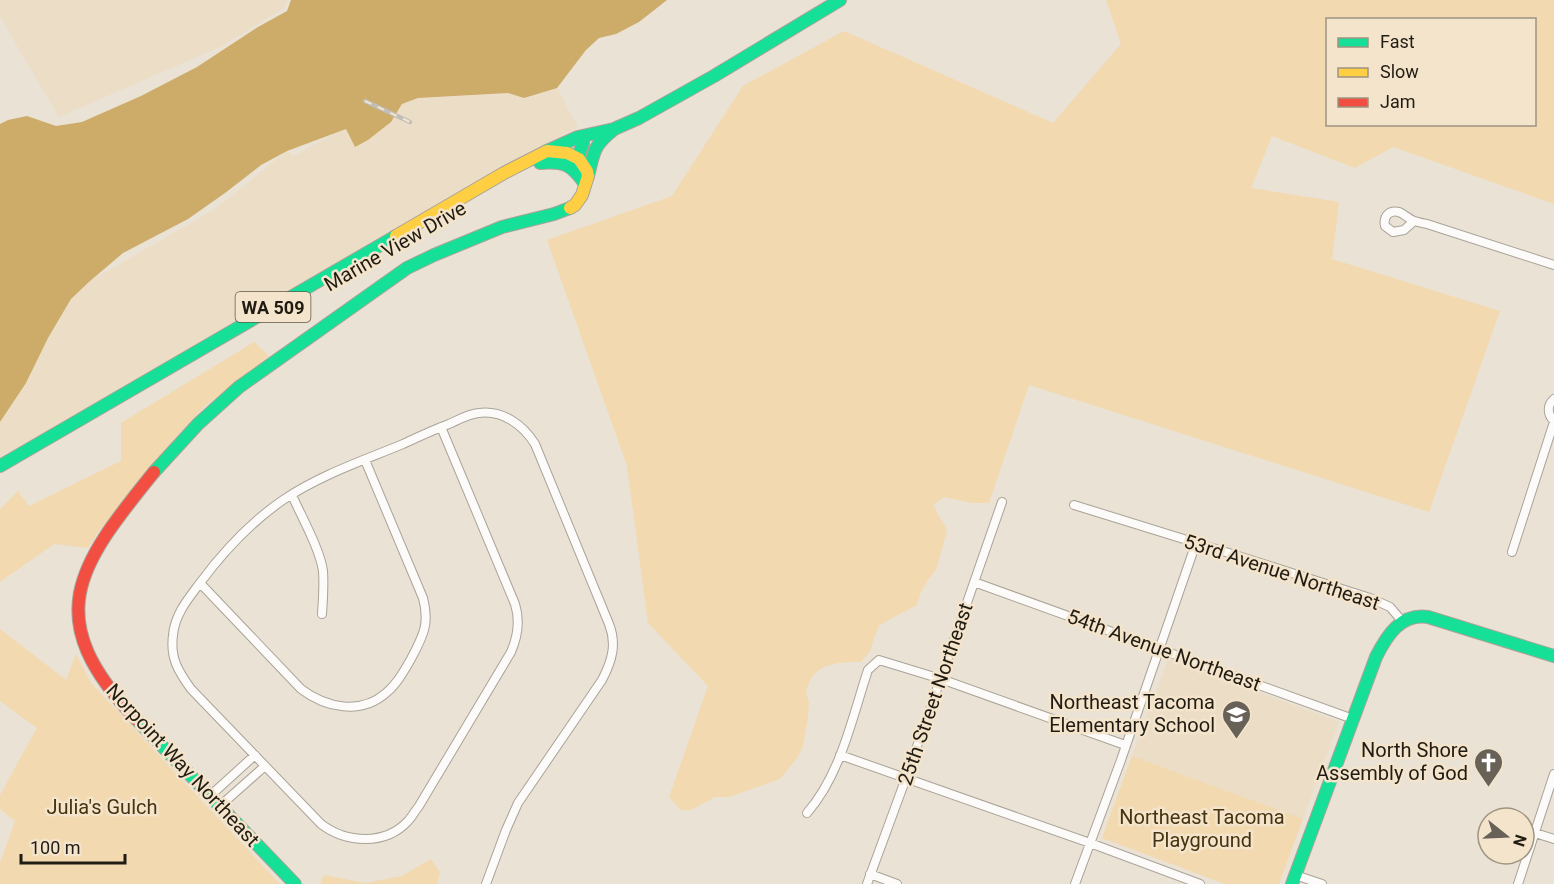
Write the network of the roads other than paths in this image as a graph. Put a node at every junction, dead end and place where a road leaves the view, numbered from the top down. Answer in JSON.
{"nodes":[{"id":1,"x":840,"y":0,"type":"edge"},
{"id":2,"x":609,"y":130,"type":"junction"},
{"id":3,"x":584,"y":143,"type":"junction"},
{"id":4,"x":553,"y":151,"type":"junction"},
{"id":5,"x":579,"y":159,"type":"junction"},
{"id":6,"x":540,"y":163,"type":"junction"},
{"id":7,"x":585,"y":179,"type":"junction"},
{"id":8,"x":1414,"y":221,"type":"dead end"},
{"id":9,"x":1554,"y":265,"type":"edge"},
{"id":10,"x":1554,"y":399,"type":"edge"},
{"id":11,"x":1554,"y":421,"type":"edge"},
{"id":12,"x":441,"y":427,"type":"junction"},
{"id":13,"x":365,"y":460,"type":"junction"},
{"id":14,"x":0,"y":466,"type":"edge"},
{"id":15,"x":0,"y":474,"type":"edge"},
{"id":16,"x":292,"y":495,"type":"junction"},
{"id":17,"x":1002,"y":502,"type":"dead end"},
{"id":18,"x":1074,"y":505,"type":"dead end"},
{"id":19,"x":1196,"y":543,"type":"junction"},
{"id":20,"x":1512,"y":552,"type":"dead end"},
{"id":21,"x":974,"y":582,"type":"junction"},
{"id":22,"x":200,"y":583,"type":"junction"},
{"id":23,"x":322,"y":614,"type":"dead end"},
{"id":24,"x":1402,"y":621,"type":"junction"},
{"id":25,"x":1158,"y":648,"type":"junction"},
{"id":26,"x":1554,"y":656,"type":"edge"},
{"id":27,"x":941,"y":679,"type":"junction"},
{"id":28,"x":1353,"y":718,"type":"junction"},
{"id":29,"x":1125,"y":745,"type":"junction"},
{"id":30,"x":255,"y":755,"type":"junction"},
{"id":31,"x":840,"y":755,"type":"junction"},
{"id":32,"x":265,"y":766,"type":"junction"},
{"id":33,"x":1554,"y":774,"type":"edge"},
{"id":34,"x":906,"y":778,"type":"junction"},
{"id":35,"x":211,"y":795,"type":"junction"},
{"id":36,"x":221,"y":806,"type":"junction"},
{"id":37,"x":807,"y":813,"type":"dead end"},
{"id":38,"x":1536,"y":830,"type":"edge"},
{"id":39,"x":1536,"y":833,"type":"edge"},
{"id":40,"x":1554,"y":839,"type":"edge"},
{"id":41,"x":1090,"y":843,"type":"junction"},
{"id":42,"x":1524,"y":866,"type":"edge"},
{"id":43,"x":870,"y":874,"type":"junction"},
{"id":44,"x":1293,"y":880,"type":"edge"},
{"id":45,"x":295,"y":884,"type":"edge"},
{"id":46,"x":486,"y":884,"type":"edge"},
{"id":47,"x":867,"y":884,"type":"edge"},
{"id":48,"x":897,"y":884,"type":"edge"},
{"id":49,"x":1075,"y":884,"type":"edge"},
{"id":50,"x":1200,"y":884,"type":"edge"},
{"id":51,"x":1322,"y":884,"type":"edge"},
{"id":52,"x":1518,"y":884,"type":"edge"}],
"edges":[{"from":1,"to":2,"type":"main road","name":"Marine View Drive","number":"WA 509"},
{"from":2,"to":3,"type":"main road","name":"Marine View Drive","number":"WA 509"},
{"from":2,"to":4,"type":"main road","name":"Marine View Drive","number":"WA 509"},
{"from":2,"to":7,"type":"main road"},
{"from":3,"to":4,"type":"main road","name":"Marine View Drive","number":"WA 509"},
{"from":3,"to":5,"type":"main road"},
{"from":4,"to":5,"type":"main road"},
{"from":4,"to":6,"type":"main road","name":"Marine View Drive","number":"WA 509"},
{"from":4,"to":14,"type":"main road","name":"Marine View Drive","number":"WA 509"},
{"from":5,"to":7,"type":"main road"},
{"from":6,"to":7,"type":"main road"},
{"from":6,"to":15,"type":"main road","name":"Marine View Drive","number":"WA 509"},
{"from":7,"to":35,"type":"main road","name":"Norpoint Way Northeast"},
{"from":8,"to":9,"type":"street"},
{"from":10,"to":11,"type":"street"},
{"from":11,"to":20,"type":"street"},
{"from":12,"to":13,"type":"street"},
{"from":12,"to":32,"type":"street"},
{"from":12,"to":46,"type":"street"},
{"from":13,"to":16,"type":"street"},
{"from":13,"to":22,"type":"street"},
{"from":16,"to":22,"type":"street"},
{"from":16,"to":23,"type":"street"},
{"from":17,"to":21,"type":"street","name":"25th Street Northeast"},
{"from":18,"to":19,"type":"street","name":"53rd Avenue Northeast"},
{"from":19,"to":24,"type":"street","name":"53rd Avenue Northeast"},
{"from":19,"to":25,"type":"street"},
{"from":21,"to":25,"type":"street","name":"54th Avenue Northeast"},
{"from":21,"to":27,"type":"street","name":"25th Street Northeast"},
{"from":22,"to":30,"type":"street"},
{"from":24,"to":26,"type":"main road","name":"53rd Avenue Northeast"},
{"from":24,"to":28,"type":"main road"},
{"from":25,"to":28,"type":"street","name":"54th Avenue Northeast"},
{"from":25,"to":29,"type":"street"},
{"from":27,"to":29,"type":"street"},
{"from":27,"to":31,"type":"street"},
{"from":27,"to":34,"type":"street","name":"25th Street Northeast"},
{"from":28,"to":44,"type":"main road"},
{"from":29,"to":41,"type":"street"},
{"from":30,"to":32,"type":"street"},
{"from":30,"to":35,"type":"street"},
{"from":31,"to":34,"type":"street"},
{"from":31,"to":37,"type":"street"},
{"from":32,"to":36,"type":"street"},
{"from":33,"to":38,"type":"street"},
{"from":34,"to":41,"type":"street"},
{"from":34,"to":43,"type":"street","name":"25th Street Northeast"},
{"from":35,"to":36,"type":"main road","name":"Norpoint Way Northeast"},
{"from":36,"to":45,"type":"main road","name":"Norpoint Way Northeast"},
{"from":39,"to":40,"type":"street"},
{"from":41,"to":49,"type":"street"},
{"from":41,"to":50,"type":"street"},
{"from":42,"to":52,"type":"street"},
{"from":43,"to":47,"type":"street","name":"25th Street Northeast"},
{"from":43,"to":48,"type":"street"},
{"from":44,"to":51,"type":"street"}]}
